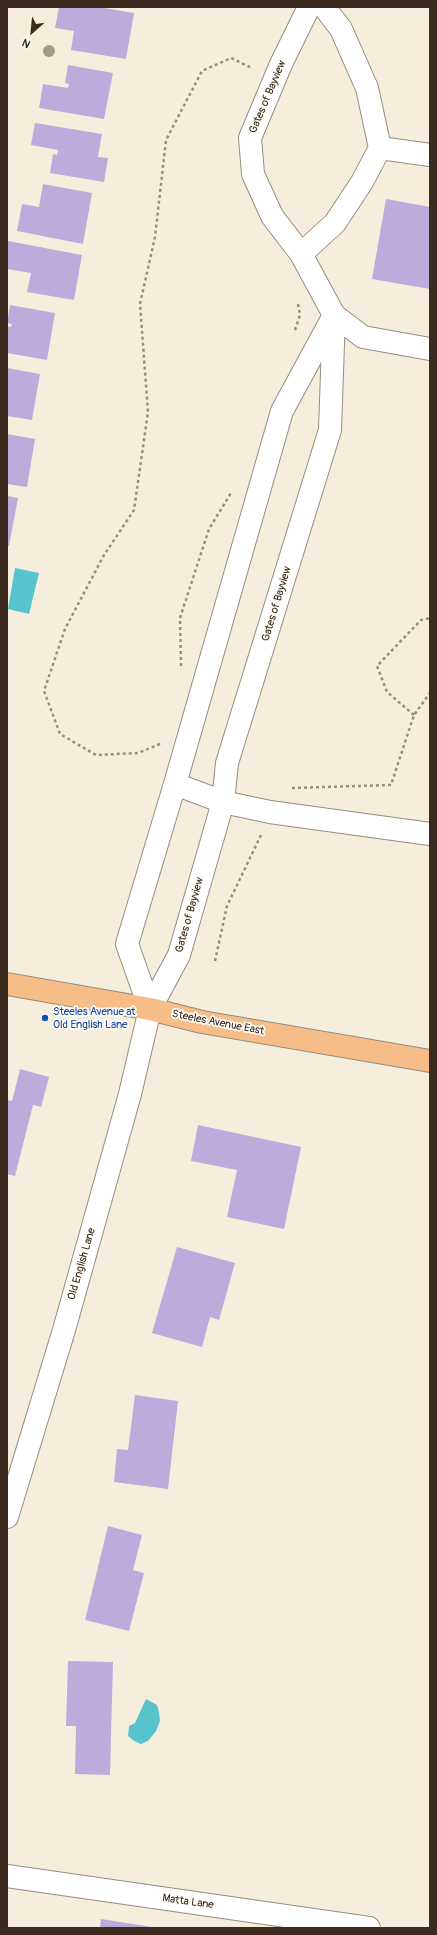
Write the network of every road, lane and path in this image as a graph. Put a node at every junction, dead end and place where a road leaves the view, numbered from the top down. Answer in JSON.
{"nodes":[{"id":1,"x":309,"y":7,"type":"edge"},
{"id":2,"x":324,"y":7,"type":"edge"},
{"id":3,"x":258,"y":70,"type":"dead end"},
{"id":4,"x":380,"y":148,"type":"junction"},
{"id":5,"x":430,"y":155,"type":"edge"},
{"id":6,"x":301,"y":254,"type":"junction"},
{"id":7,"x":297,"y":301,"type":"dead end"},
{"id":8,"x":334,"y":315,"type":"junction"},
{"id":9,"x":294,"y":337,"type":"dead end"},
{"id":10,"x":430,"y":349,"type":"edge"},
{"id":11,"x":233,"y":490,"type":"dead end"},
{"id":12,"x":430,"y":618,"type":"edge"},
{"id":13,"x":182,"y":671,"type":"dead end"},
{"id":14,"x":430,"y":693,"type":"edge"},
{"id":15,"x":414,"y":715,"type":"junction"},
{"id":16,"x":166,"y":742,"type":"dead end"},
{"id":17,"x":175,"y":784,"type":"junction"},
{"id":18,"x":223,"y":802,"type":"junction"},
{"id":19,"x":270,"y":812,"type":"junction"},
{"id":20,"x":430,"y":834,"type":"edge"},
{"id":21,"x":215,"y":961,"type":"dead end"},
{"id":22,"x":7,"y":984,"type":"edge"},
{"id":23,"x":150,"y":1010,"type":"junction"},
{"id":24,"x":430,"y":1061,"type":"edge"},
{"id":25,"x":7,"y":1517,"type":"edge"},
{"id":26,"x":7,"y":1876,"type":"edge"},
{"id":27,"x":369,"y":1928,"type":"edge"}],
"edges":[{"from":1,"to":6,"type":"street","name":"Gates of Bayview"},
{"from":2,"to":4,"type":"street"},
{"from":3,"to":16,"type":"path"},
{"from":4,"to":5,"type":"street"},
{"from":4,"to":6,"type":"street"},
{"from":6,"to":8,"type":"street","name":"Gates of Bayview"},
{"from":7,"to":9,"type":"path"},
{"from":8,"to":10,"type":"street"},
{"from":8,"to":17,"type":"street"},
{"from":8,"to":18,"type":"street","name":"Gates of Bayview"},
{"from":11,"to":13,"type":"path"},
{"from":12,"to":15,"type":"path"},
{"from":14,"to":15,"type":"path"},
{"from":15,"to":19,"type":"path"},
{"from":17,"to":18,"type":"street"},
{"from":17,"to":23,"type":"street"},
{"from":18,"to":19,"type":"street"},
{"from":18,"to":23,"type":"street","name":"Gates of Bayview"},
{"from":19,"to":20,"type":"street"},
{"from":19,"to":21,"type":"path"},
{"from":22,"to":23,"type":"main road","name":"Steeles Avenue East"},
{"from":23,"to":24,"type":"main road","name":"Steeles Avenue East"},
{"from":23,"to":25,"type":"street","name":"Old English Lane"},
{"from":26,"to":27,"type":"street","name":"Matta Lane"}]}
